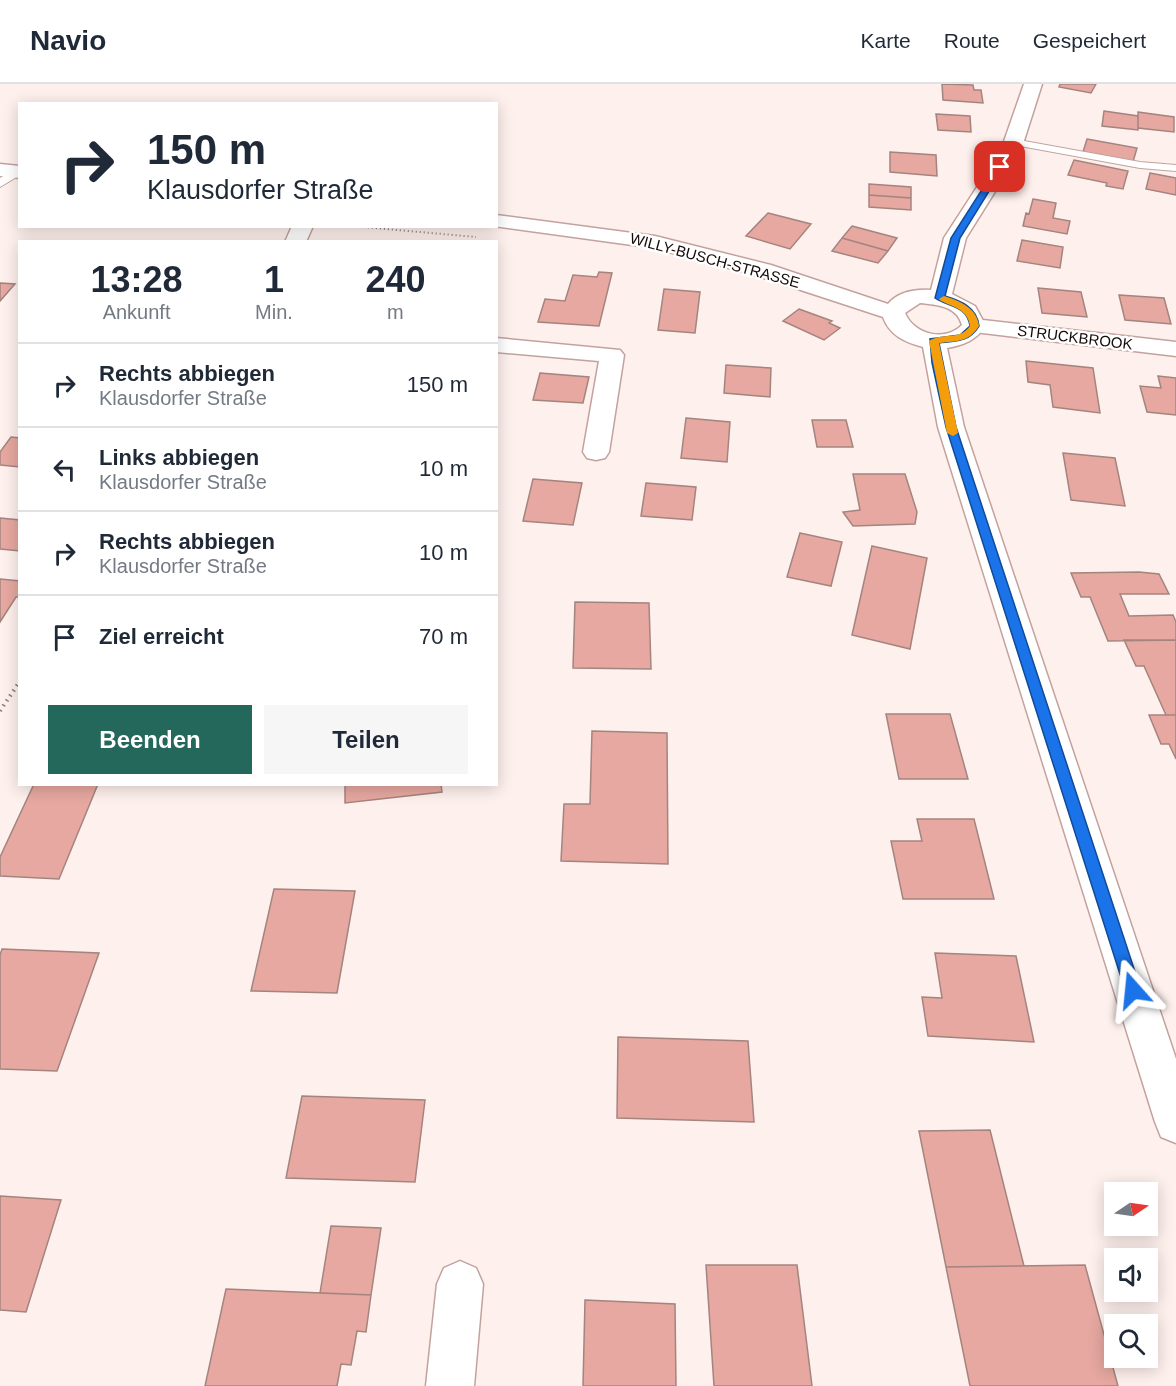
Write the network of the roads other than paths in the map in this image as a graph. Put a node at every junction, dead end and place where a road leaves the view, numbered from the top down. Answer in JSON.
{"nodes":[{"id":1,"x":1033,"y":84,"type":"edge"},
{"id":2,"x":1013,"y":142,"type":"junction"},
{"id":3,"x":1176,"y":168,"type":"edge"},
{"id":4,"x":498,"y":221,"type":"edge"},
{"id":5,"x":940,"y":298,"type":"junction"},
{"id":6,"x":893,"y":313,"type":"junction"},
{"id":7,"x":974,"y":326,"type":"junction"},
{"id":8,"x":934,"y":341,"type":"junction"},
{"id":9,"x":498,"y":345,"type":"edge"},
{"id":10,"x":1176,"y":349,"type":"edge"},
{"id":11,"x":596,"y":452,"type":"dead end"},
{"id":12,"x":1176,"y":1122,"type":"edge"},
{"id":13,"x":460,"y":1284,"type":"dead end"},
{"id":14,"x":450,"y":1386,"type":"edge"}],
"edges":[{"from":1,"to":2,"type":"street"},
{"from":2,"to":3,"type":"lane"},
{"from":2,"to":5,"type":"street"},
{"from":4,"to":6,"type":"street","name":"WILLY-BUSCH-STRASSE"},
{"from":5,"to":6,"type":"street"},
{"from":5,"to":7,"type":"street"},
{"from":6,"to":8,"type":"street"},
{"from":7,"to":8,"type":"street"},
{"from":7,"to":10,"type":"street","name":"STRUCKBROOK"},
{"from":8,"to":12,"type":"street"},
{"from":9,"to":11,"type":"street"},
{"from":13,"to":14,"type":"street"}]}
